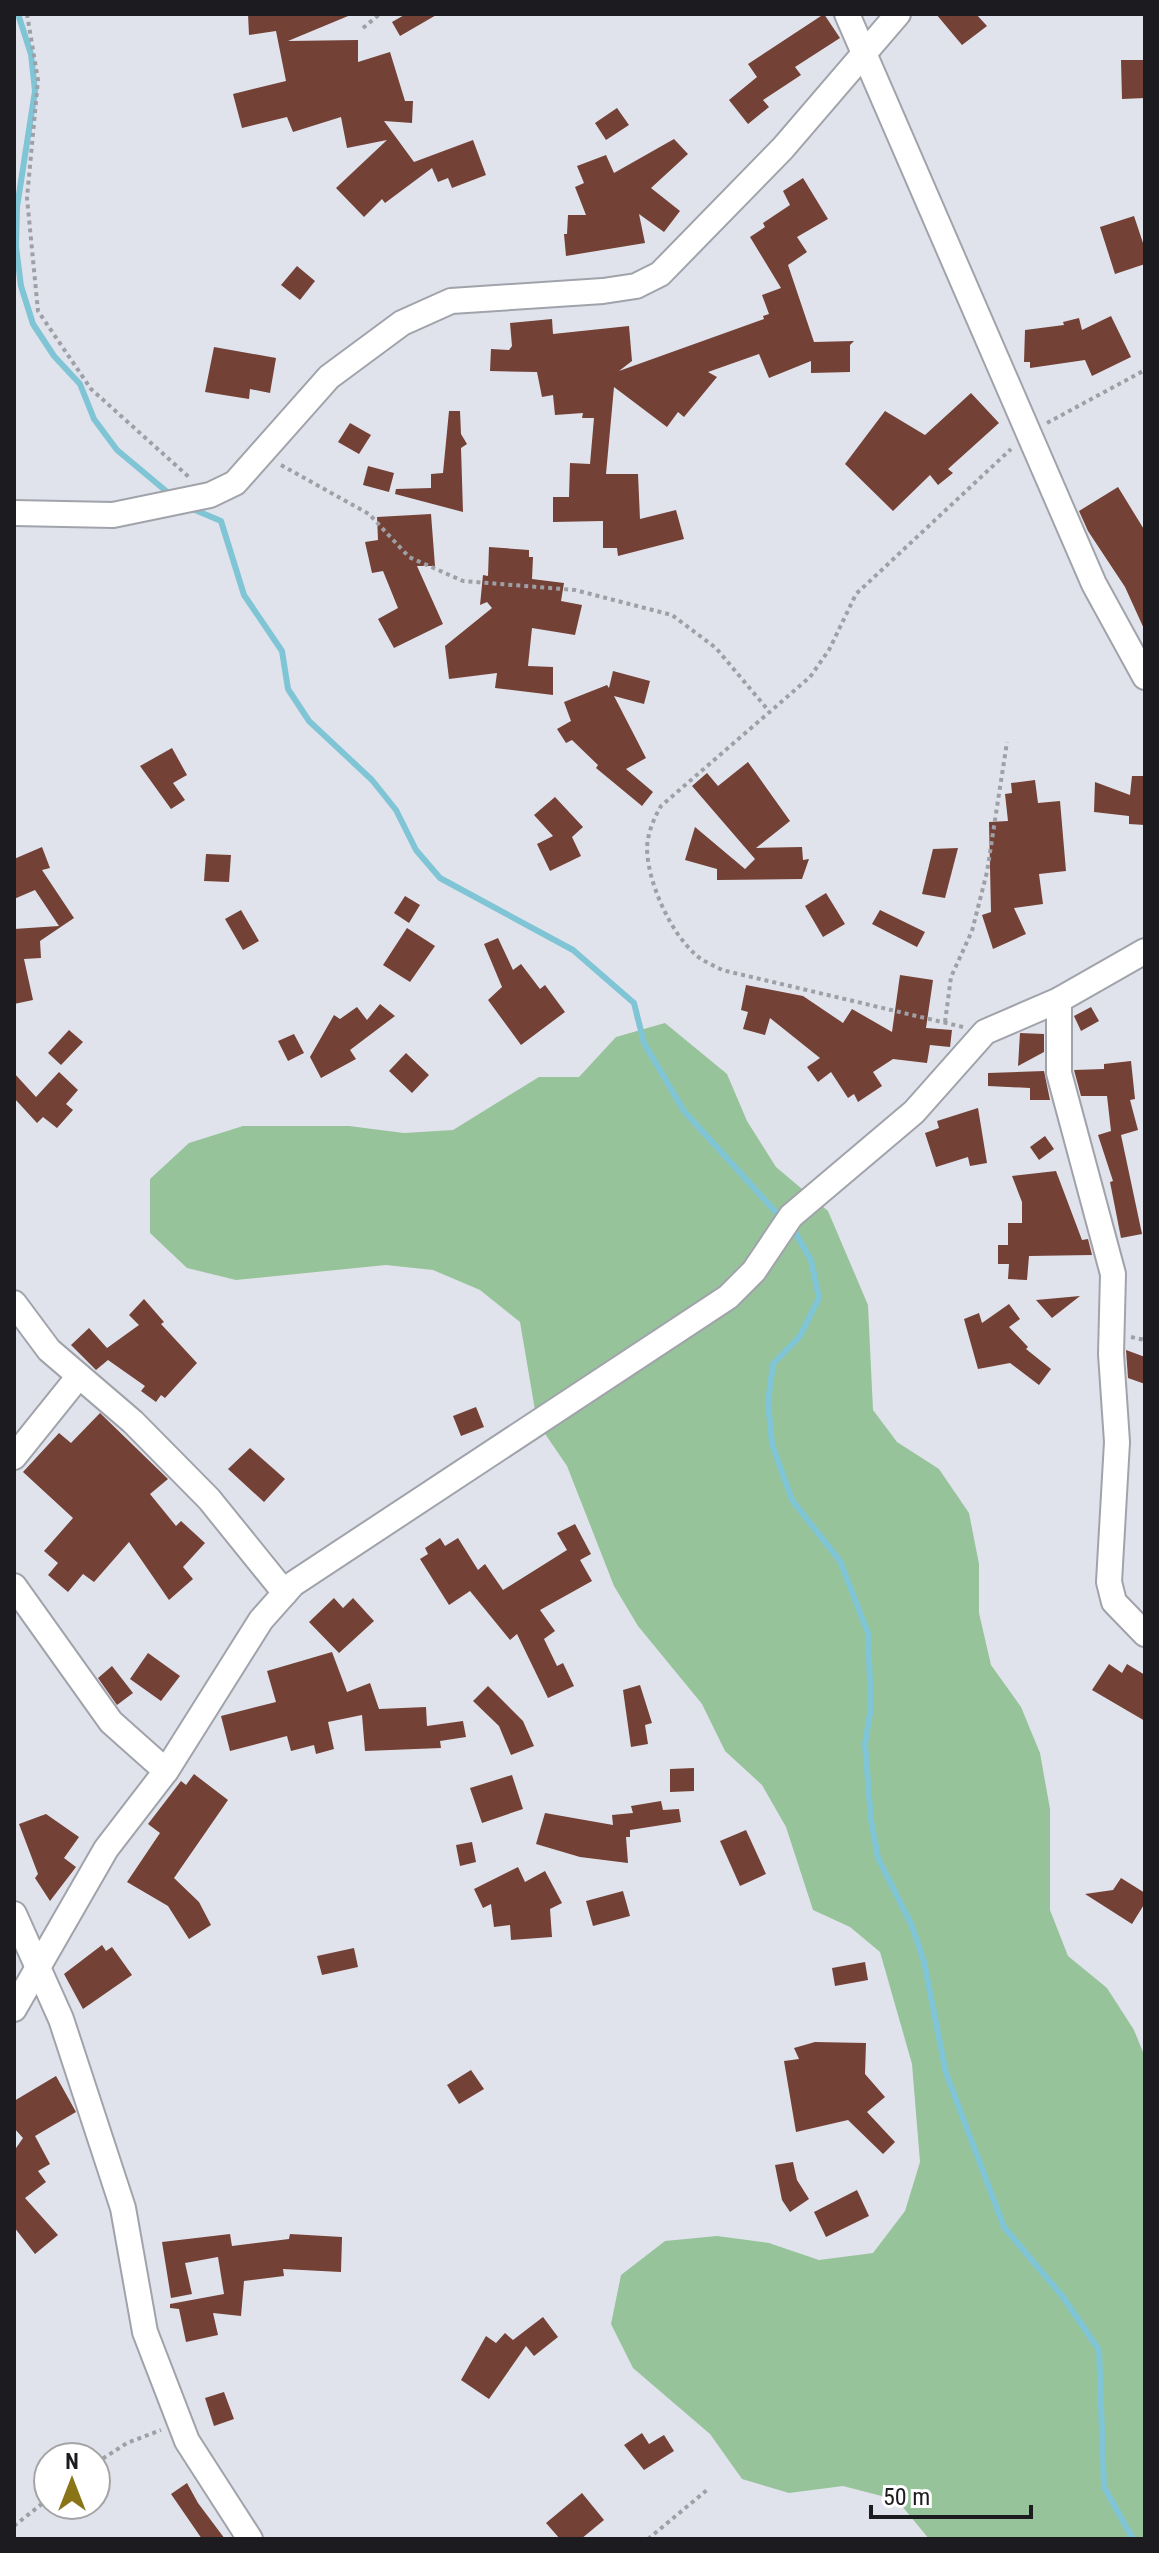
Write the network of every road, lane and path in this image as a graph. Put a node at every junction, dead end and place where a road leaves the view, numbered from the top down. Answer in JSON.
{"nodes":[{"id":1,"x":27,"y":14,"type":"edge"},
{"id":2,"x":380,"y":14,"type":"edge"},
{"id":3,"x":847,"y":14,"type":"edge"},
{"id":4,"x":898,"y":14,"type":"edge"},
{"id":5,"x":363,"y":28,"type":"dead end"},
{"id":6,"x":867,"y":53,"type":"junction"},
{"id":7,"x":1145,"y":370,"type":"edge"},
{"id":8,"x":1029,"y":432,"type":"junction"},
{"id":9,"x":261,"y":455,"type":"junction"},
{"id":10,"x":210,"y":495,"type":"junction"},
{"id":11,"x":14,"y":513,"type":"edge"},
{"id":12,"x":1145,"y":677,"type":"edge"},
{"id":13,"x":769,"y":711,"type":"junction"},
{"id":14,"x":1007,"y":742,"type":"dead end"},
{"id":15,"x":1145,"y":951,"type":"edge"},
{"id":16,"x":1059,"y":1000,"type":"junction"},
{"id":17,"x":945,"y":1022,"type":"junction"},
{"id":18,"x":985,"y":1032,"type":"junction"},
{"id":19,"x":14,"y":1303,"type":"edge"},
{"id":20,"x":79,"y":1376,"type":"junction"},
{"id":21,"x":14,"y":1457,"type":"edge"},
{"id":22,"x":14,"y":1586,"type":"edge"},
{"id":23,"x":285,"y":1593,"type":"junction"},
{"id":24,"x":1145,"y":1634,"type":"edge"},
{"id":25,"x":166,"y":1771,"type":"junction"},
{"id":26,"x":14,"y":1914,"type":"edge"},
{"id":27,"x":38,"y":1969,"type":"junction"},
{"id":28,"x":14,"y":2009,"type":"edge"},
{"id":29,"x":180,"y":2423,"type":"junction"},
{"id":30,"x":112,"y":2453,"type":"edge"},
{"id":31,"x":707,"y":2490,"type":"dead end"},
{"id":32,"x":32,"y":2512,"type":"edge"},
{"id":33,"x":14,"y":2526,"type":"edge"},
{"id":34,"x":250,"y":2539,"type":"edge"},
{"id":35,"x":648,"y":2539,"type":"edge"}],
"edges":[{"from":1,"to":10,"type":"path"},
{"from":2,"to":5,"type":"path"},
{"from":3,"to":6,"type":"street"},
{"from":4,"to":6,"type":"street"},
{"from":6,"to":8,"type":"street"},
{"from":6,"to":9,"type":"street"},
{"from":7,"to":8,"type":"path"},
{"from":8,"to":12,"type":"street"},
{"from":8,"to":13,"type":"path"},
{"from":9,"to":10,"type":"street"},
{"from":9,"to":13,"type":"path"},
{"from":10,"to":11,"type":"street"},
{"from":13,"to":17,"type":"path"},
{"from":14,"to":17,"type":"path"},
{"from":15,"to":16,"type":"street"},
{"from":16,"to":18,"type":"street"},
{"from":16,"to":24,"type":"street"},
{"from":17,"to":18,"type":"path"},
{"from":18,"to":23,"type":"street"},
{"from":19,"to":20,"type":"street"},
{"from":20,"to":21,"type":"street"},
{"from":20,"to":23,"type":"street"},
{"from":22,"to":25,"type":"street"},
{"from":23,"to":25,"type":"street"},
{"from":25,"to":27,"type":"street"},
{"from":26,"to":27,"type":"street"},
{"from":27,"to":28,"type":"street"},
{"from":27,"to":29,"type":"street"},
{"from":29,"to":30,"type":"path"},
{"from":29,"to":34,"type":"street"},
{"from":31,"to":35,"type":"path"},
{"from":32,"to":33,"type":"path"}]}
